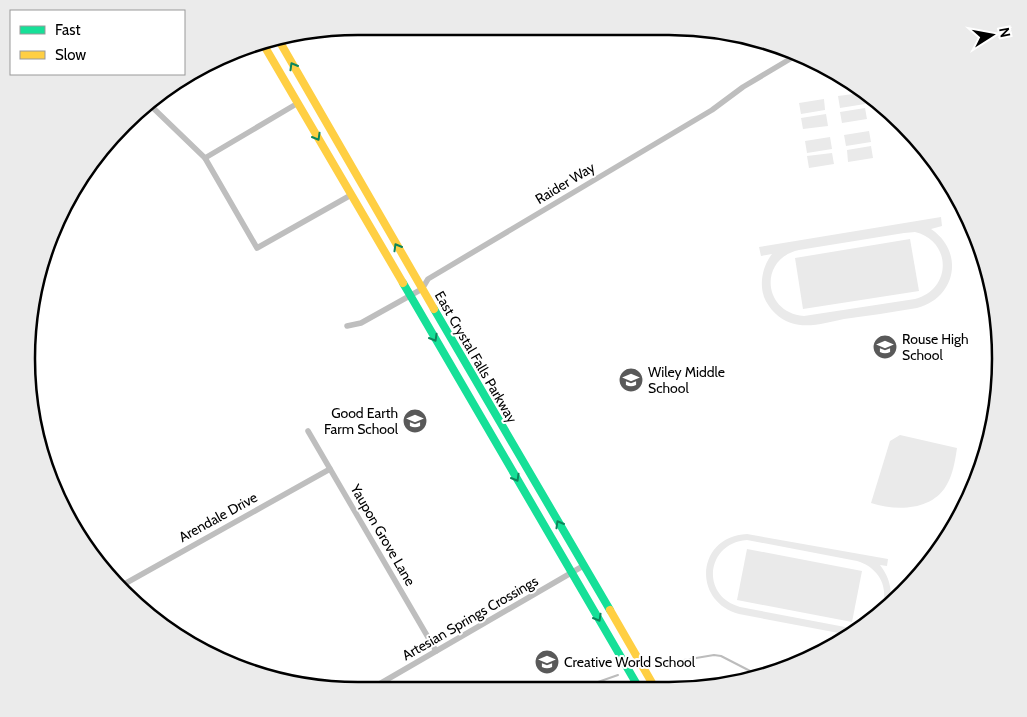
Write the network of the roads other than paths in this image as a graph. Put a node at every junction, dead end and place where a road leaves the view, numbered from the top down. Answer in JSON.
{"nodes":[{"id":1,"x":281,"y":44,"type":"edge"},
{"id":2,"x":266,"y":49,"type":"edge"},
{"id":3,"x":790,"y":59,"type":"edge"},
{"id":4,"x":310,"y":96,"type":"junction"},
{"id":5,"x":298,"y":103,"type":"junction"},
{"id":6,"x":154,"y":108,"type":"edge"},
{"id":7,"x":204,"y":158,"type":"junction"},
{"id":8,"x":363,"y":188,"type":"junction"},
{"id":9,"x":351,"y":195,"type":"junction"},
{"id":10,"x":422,"y":289,"type":"junction"},
{"id":11,"x":410,"y":296,"type":"junction"},
{"id":12,"x":347,"y":326,"type":"dead end"},
{"id":13,"x":308,"y":431,"type":"dead end"},
{"id":14,"x":504,"y":431,"type":"junction"},
{"id":15,"x":492,"y":438,"type":"junction"},
{"id":16,"x":330,"y":469,"type":"junction"},
{"id":17,"x":583,"y":566,"type":"junction"},
{"id":18,"x":572,"y":574,"type":"junction"},
{"id":19,"x":126,"y":583,"type":"edge"},
{"id":20,"x":436,"y":651,"type":"junction"},
{"id":21,"x":383,"y":682,"type":"edge"},
{"id":22,"x":635,"y":682,"type":"edge"},
{"id":23,"x":651,"y":682,"type":"edge"}],
"edges":[{"from":4,"to":1,"type":"main road","name":"East Crystal Falls Parkway","one_way":true},
{"from":2,"to":5,"type":"main road","name":"East Crystal Falls Parkway"},
{"from":3,"to":10,"type":"street","name":"Raider Way"},
{"from":4,"to":5,"type":"main road"},
{"from":4,"to":8,"type":"main road","name":"East Crystal Falls Parkway"},
{"from":5,"to":7,"type":"street"},
{"from":5,"to":9,"type":"main road","name":"East Crystal Falls Parkway","one_way":true},
{"from":6,"to":7,"type":"street"},
{"from":7,"to":9,"type":"street"},
{"from":8,"to":9,"type":"main road"},
{"from":10,"to":8,"type":"main road","name":"East Crystal Falls Parkway","one_way":true},
{"from":9,"to":11,"type":"main road","name":"East Crystal Falls Parkway"},
{"from":10,"to":11,"type":"street","name":"Raider Way"},
{"from":10,"to":14,"type":"main road","name":"East Crystal Falls Parkway"},
{"from":11,"to":12,"type":"street","name":"Raider Way"},
{"from":11,"to":15,"type":"main road","name":"East Crystal Falls Parkway","one_way":true},
{"from":13,"to":16,"type":"street","name":"Yaupon Grove Lane"},
{"from":14,"to":15,"type":"main road"},
{"from":17,"to":14,"type":"main road","name":"East Crystal Falls Parkway","one_way":true},
{"from":15,"to":18,"type":"main road","name":"East Crystal Falls Parkway","one_way":true},
{"from":16,"to":19,"type":"street","name":"Arendale Drive"},
{"from":16,"to":20,"type":"street","name":"Yaupon Grove Lane"},
{"from":17,"to":18,"type":"street","name":"Artesian Springs Crossings"},
{"from":17,"to":23,"type":"main road","name":"East Crystal Falls Parkway"},
{"from":18,"to":20,"type":"street","name":"Artesian Springs Crossings"},
{"from":18,"to":22,"type":"main road","name":"East Crystal Falls Parkway","one_way":true},
{"from":20,"to":21,"type":"street","name":"Artesian Springs Crossings"}]}
